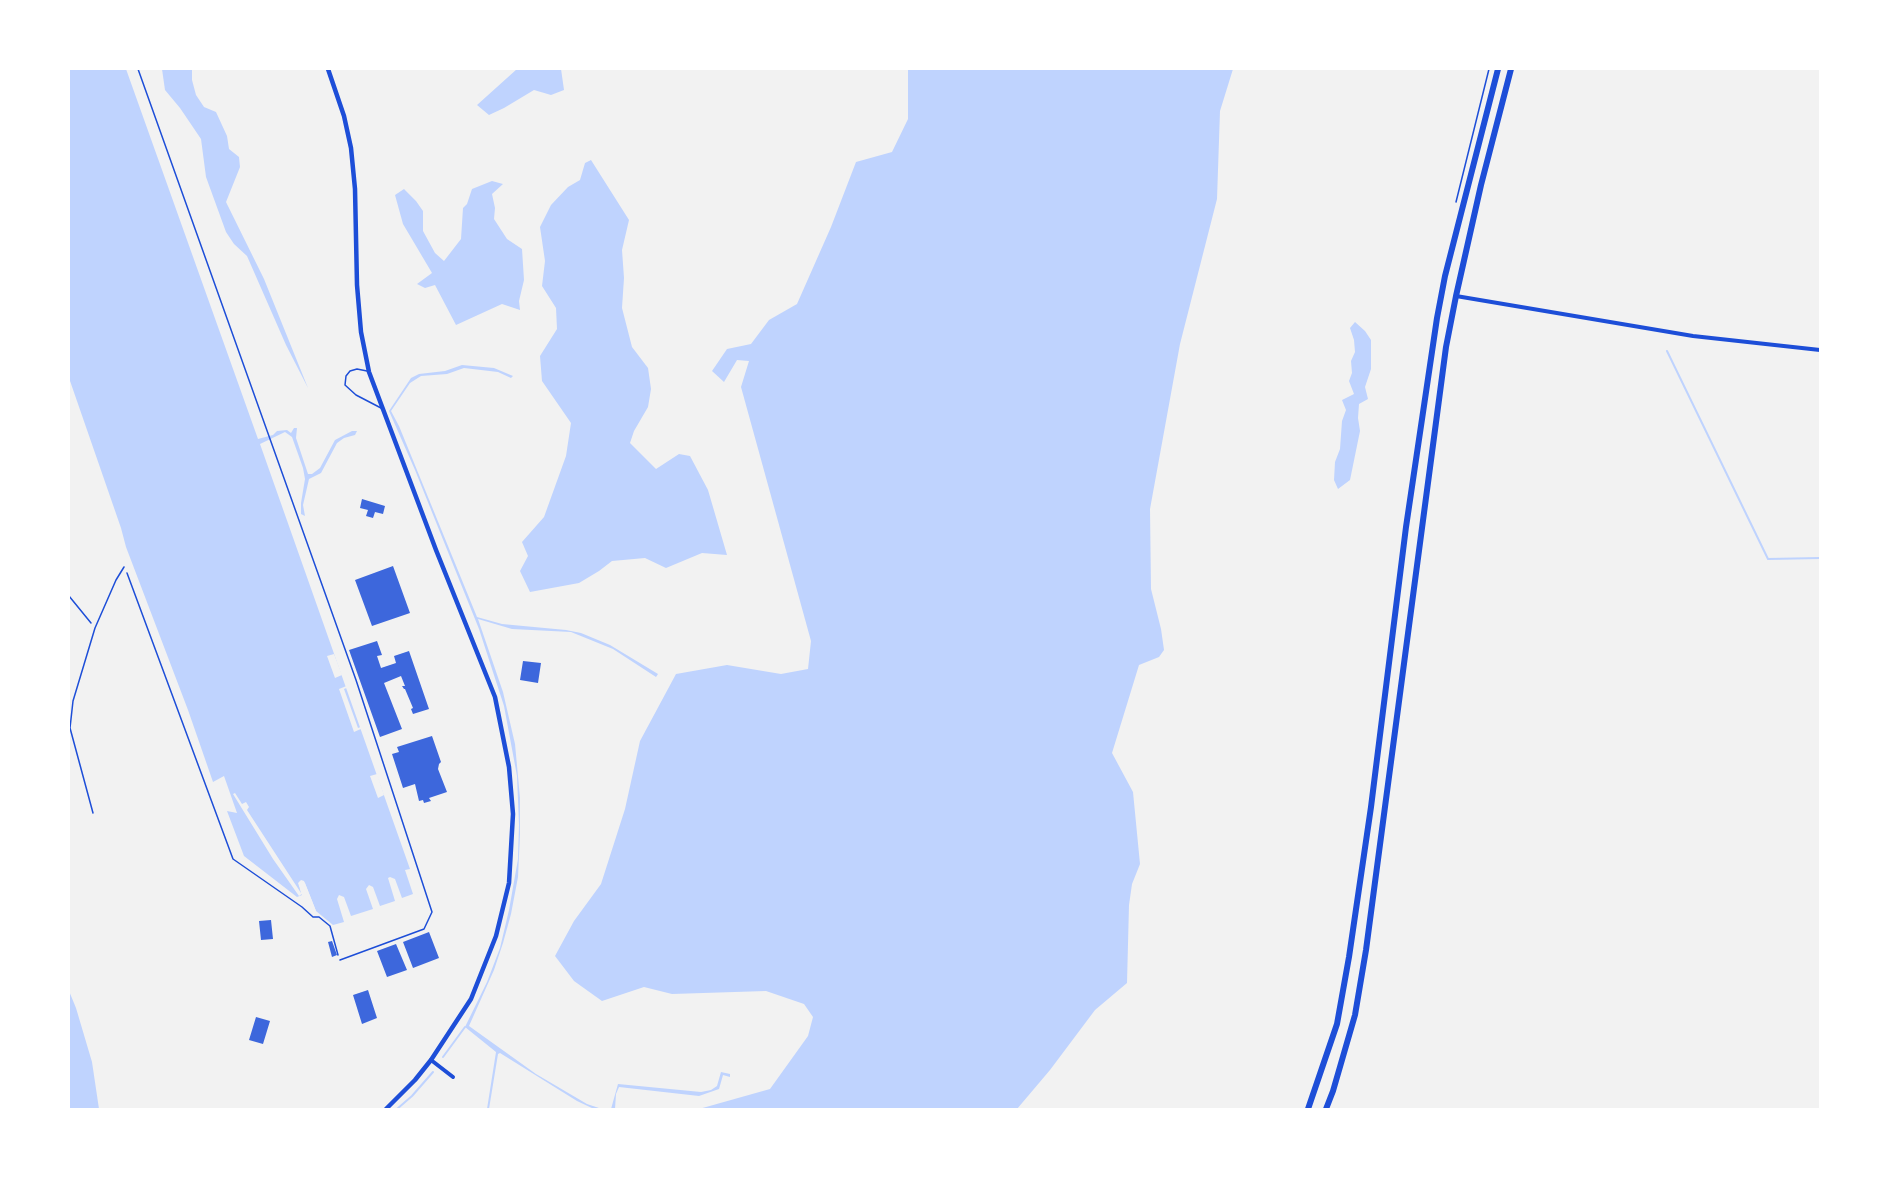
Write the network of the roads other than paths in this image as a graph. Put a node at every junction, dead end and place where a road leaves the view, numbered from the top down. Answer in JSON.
{"nodes":[{"id":1,"x":138,"y":69,"type":"edge"},
{"id":2,"x":328,"y":69,"type":"edge"},
{"id":3,"x":1498,"y":69,"type":"edge"},
{"id":4,"x":1511,"y":69,"type":"edge"},
{"id":5,"x":1456,"y":296,"type":"junction"},
{"id":6,"x":1820,"y":350,"type":"edge"},
{"id":7,"x":369,"y":372,"type":"junction"},
{"id":8,"x":381,"y":409,"type":"junction"},
{"id":9,"x":124,"y":567,"type":"road end"},
{"id":10,"x":93,"y":813,"type":"dead end"},
{"id":11,"x":340,"y":960,"type":"road end"},
{"id":12,"x":431,"y":1060,"type":"junction"},
{"id":13,"x":453,"y":1077,"type":"dead end"},
{"id":14,"x":386,"y":1109,"type":"edge"},
{"id":15,"x":1308,"y":1109,"type":"edge"},
{"id":16,"x":1326,"y":1109,"type":"edge"}],
"edges":[{"from":1,"to":11,"type":"lane"},
{"from":2,"to":7,"type":"street"},
{"from":3,"to":15,"type":"highway"},
{"from":4,"to":5,"type":"highway"},
{"from":5,"to":6,"type":"street"},
{"from":5,"to":16,"type":"highway"},
{"from":7,"to":8,"type":"street"},
{"from":7,"to":8,"type":"lane"},
{"from":8,"to":12,"type":"street"},
{"from":9,"to":10,"type":"lane"},
{"from":12,"to":13,"type":"street"},
{"from":12,"to":14,"type":"street"}]}
